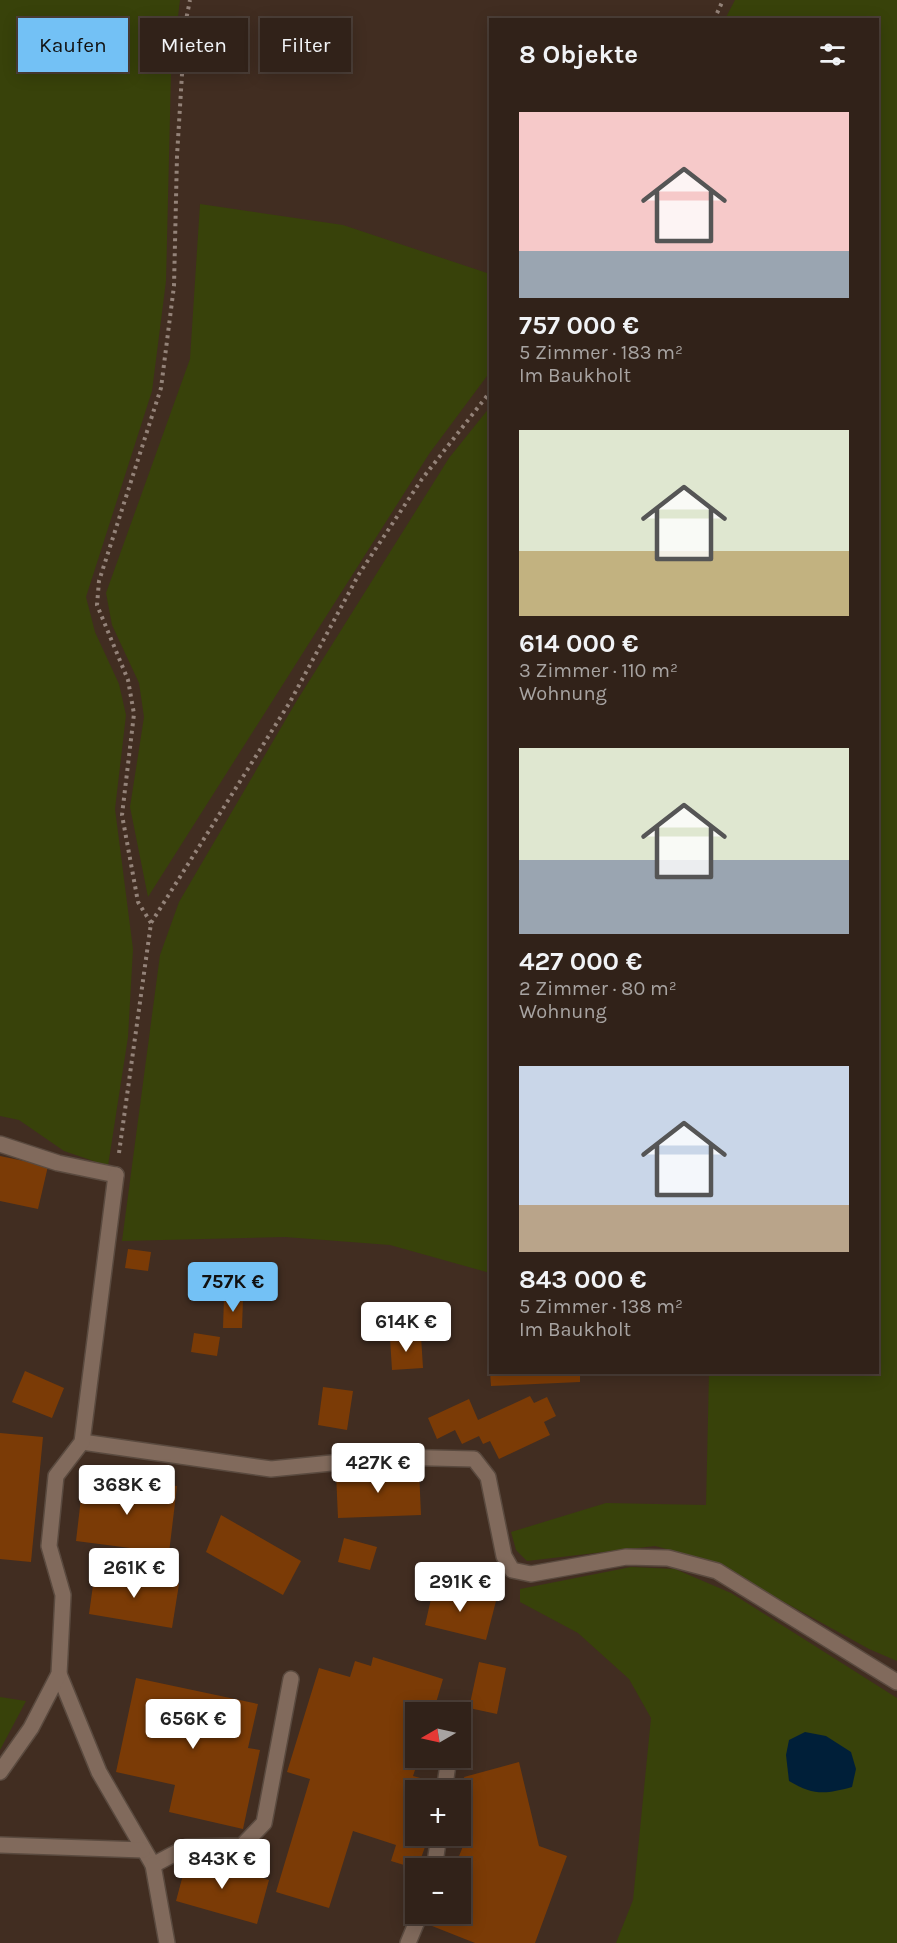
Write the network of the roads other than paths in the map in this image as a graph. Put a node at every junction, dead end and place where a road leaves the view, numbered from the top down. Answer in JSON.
{"nodes":[{"id":1,"x":0,"y":1144,"type":"edge"},
{"id":2,"x":82,"y":1442,"type":"junction"},
{"id":3,"x":59,"y":1674,"type":"junction"},
{"id":4,"x":291,"y":1679,"type":"dead end"},
{"id":5,"x":897,"y":1682,"type":"edge"},
{"id":6,"x":0,"y":1772,"type":"edge"},
{"id":7,"x":0,"y":1845,"type":"edge"},
{"id":8,"x":143,"y":1850,"type":"junction"},
{"id":9,"x":153,"y":1865,"type":"junction"},
{"id":10,"x":416,"y":1924,"type":"edge"},
{"id":11,"x":166,"y":1943,"type":"edge"},
{"id":12,"x":408,"y":1943,"type":"edge"}],
"edges":[{"from":1,"to":2,"type":"street"},
{"from":2,"to":3,"type":"street"},
{"from":2,"to":5,"type":"street"},
{"from":3,"to":6,"type":"street"},
{"from":3,"to":8,"type":"street"},
{"from":4,"to":9,"type":"street"},
{"from":7,"to":8,"type":"street"},
{"from":8,"to":9,"type":"street"},
{"from":9,"to":11,"type":"street"},
{"from":10,"to":12,"type":"street"}]}
